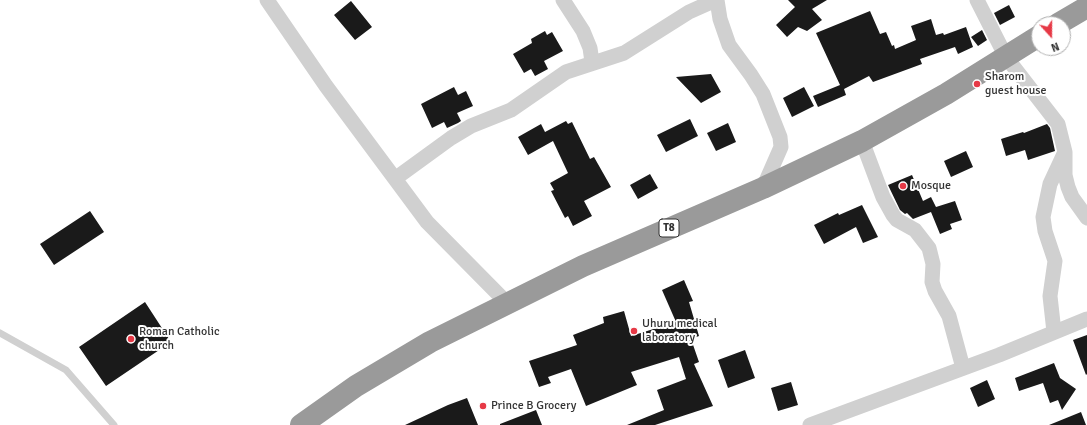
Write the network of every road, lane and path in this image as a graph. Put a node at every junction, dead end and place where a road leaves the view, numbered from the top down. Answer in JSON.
{"nodes":[{"id":1,"x":267,"y":0,"type":"edge"},
{"id":2,"x":563,"y":0,"type":"edge"},
{"id":3,"x":716,"y":0,"type":"edge"},
{"id":4,"x":977,"y":0,"type":"edge"},
{"id":5,"x":1087,"y":7,"type":"edge"},
{"id":6,"x":1071,"y":16,"type":"edge"},
{"id":7,"x":1031,"y":41,"type":"edge"},
{"id":8,"x":1006,"y":57,"type":"junction"},
{"id":9,"x":592,"y":62,"type":"junction"},
{"id":10,"x":862,"y":141,"type":"junction"},
{"id":11,"x":1065,"y":152,"type":"junction"},
{"id":12,"x":396,"y":178,"type":"junction"},
{"id":13,"x":763,"y":188,"type":"junction"},
{"id":14,"x":1087,"y":218,"type":"edge"},
{"id":15,"x":506,"y":303,"type":"junction"},
{"id":16,"x":1087,"y":319,"type":"edge"},
{"id":17,"x":1054,"y":332,"type":"junction"},
{"id":18,"x":0,"y":333,"type":"edge"},
{"id":19,"x":963,"y":368,"type":"junction"},
{"id":20,"x":820,"y":423,"type":"edge"},
{"id":21,"x":114,"y":425,"type":"edge"},
{"id":22,"x":301,"y":425,"type":"edge"}],
"edges":[{"from":1,"to":12,"type":"street"},
{"from":2,"to":9,"type":"street"},
{"from":3,"to":9,"type":"street"},
{"from":3,"to":13,"type":"street"},
{"from":4,"to":8,"type":"street"},
{"from":5,"to":6,"type":"highway"},
{"from":7,"to":8,"type":"highway","number":"T8"},
{"from":8,"to":10,"type":"highway","number":"T8"},
{"from":8,"to":11,"type":"street"},
{"from":9,"to":12,"type":"street"},
{"from":10,"to":13,"type":"highway","number":"T8"},
{"from":10,"to":19,"type":"street"},
{"from":11,"to":14,"type":"street"},
{"from":11,"to":17,"type":"street"},
{"from":12,"to":15,"type":"street"},
{"from":13,"to":15,"type":"highway","number":"T8"},
{"from":15,"to":22,"type":"highway","number":"T8"},
{"from":16,"to":17,"type":"street"},
{"from":17,"to":19,"type":"street"},
{"from":18,"to":21,"type":"lane"},
{"from":19,"to":20,"type":"street"}]}
